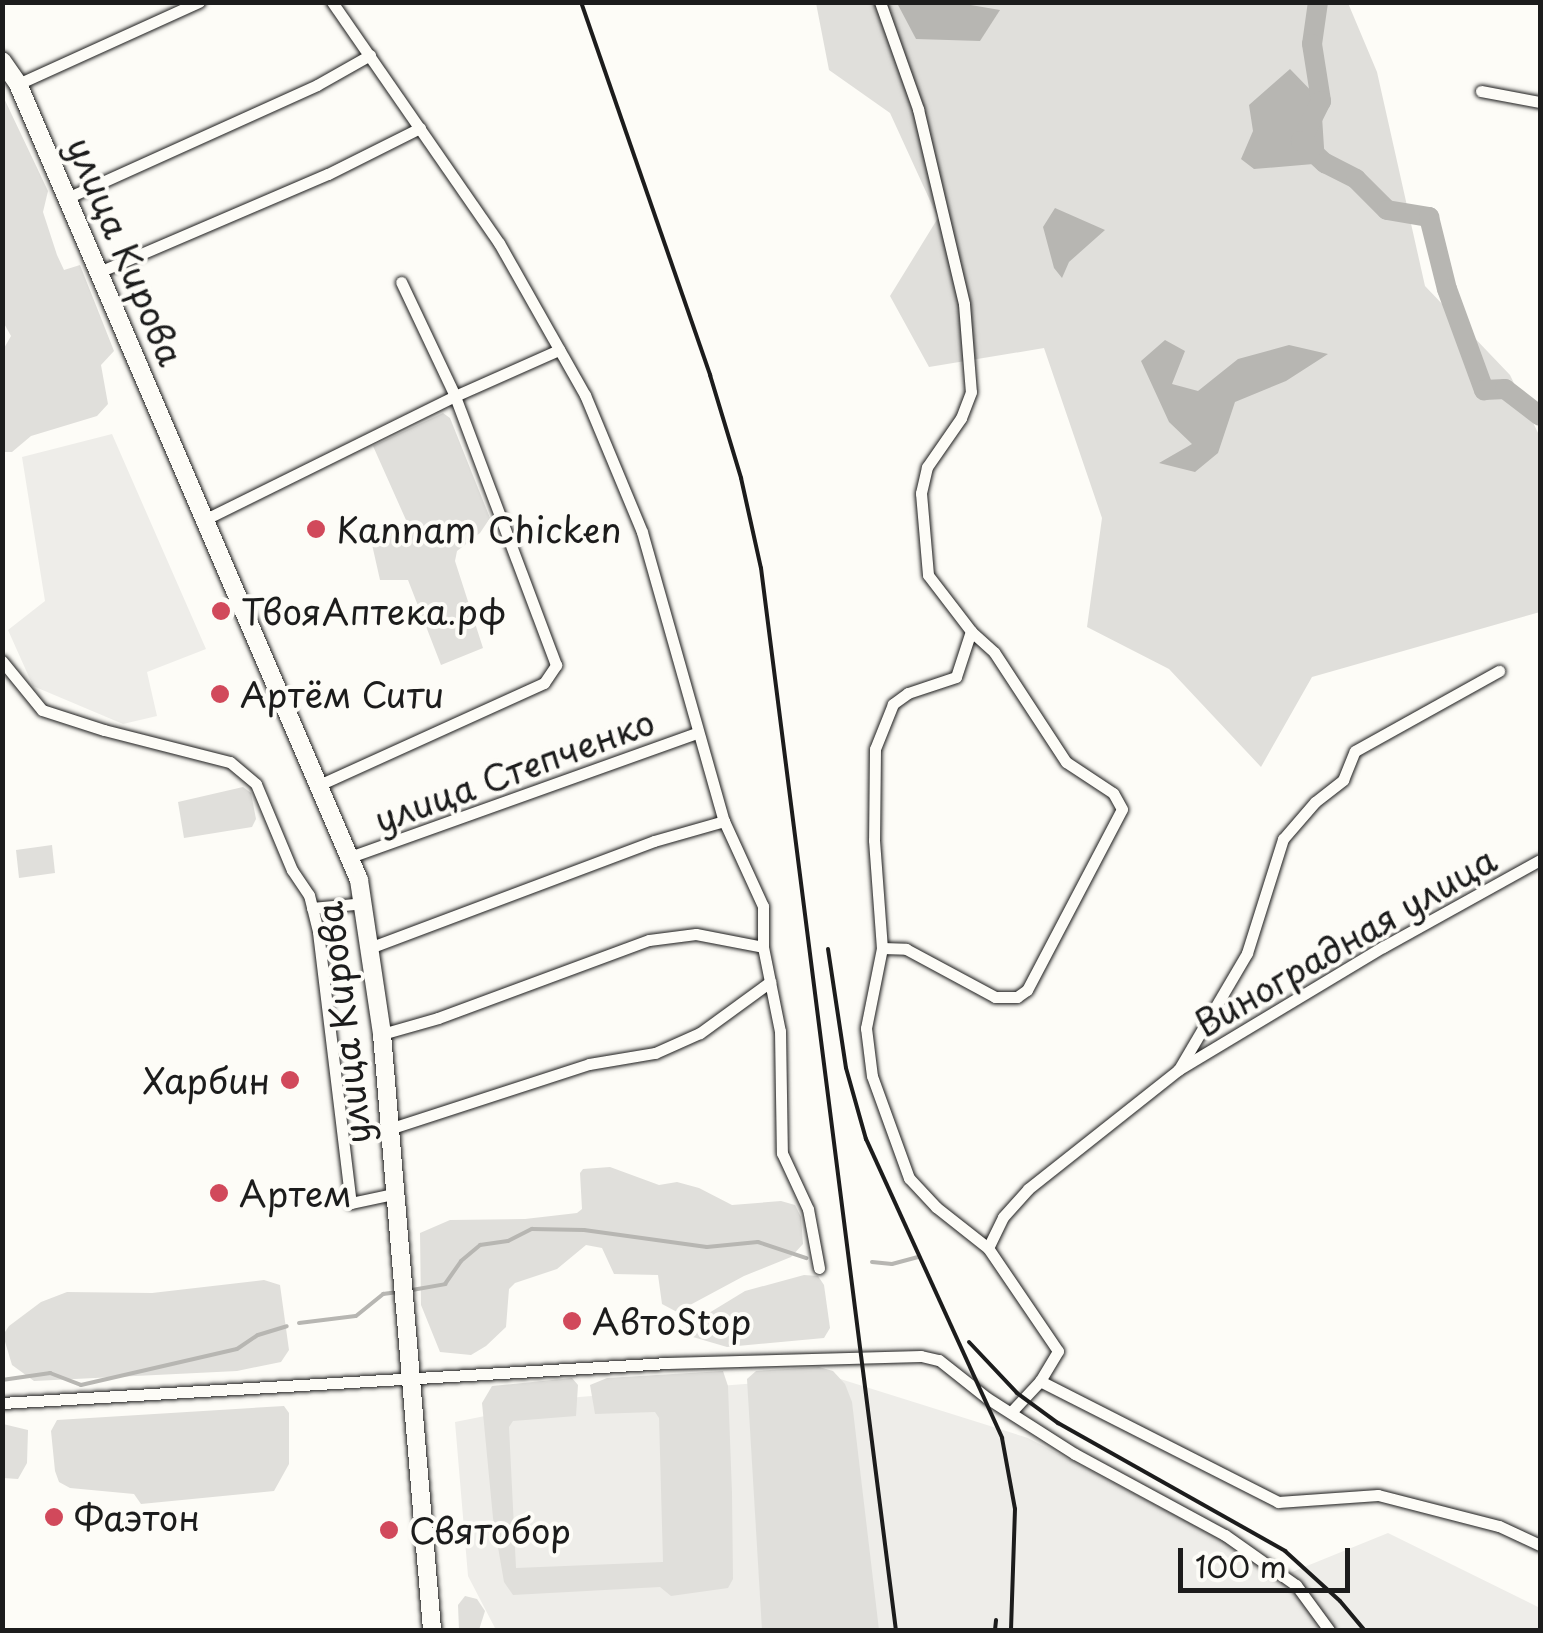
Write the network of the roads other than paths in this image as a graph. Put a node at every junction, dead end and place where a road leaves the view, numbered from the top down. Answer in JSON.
{"nodes":[{"id":1,"x":199,"y":2,"type":"edge"},
{"id":2,"x":332,"y":2,"type":"edge"},
{"id":3,"x":880,"y":2,"type":"edge"},
{"id":4,"x":370,"y":56,"type":"junction"},
{"id":5,"x":2,"y":60,"type":"edge"},
{"id":6,"x":18,"y":84,"type":"junction"},
{"id":7,"x":1481,"y":91,"type":"dead end"},
{"id":8,"x":1540,"y":102,"type":"edge"},
{"id":9,"x":420,"y":128,"type":"junction"},
{"id":10,"x":68,"y":198,"type":"junction"},
{"id":11,"x":100,"y":272,"type":"junction"},
{"id":12,"x":401,"y":282,"type":"dead end"},
{"id":13,"x":559,"y":350,"type":"junction"},
{"id":14,"x":454,"y":396,"type":"junction"},
{"id":15,"x":206,"y":519,"type":"junction"},
{"id":16,"x":972,"y":631,"type":"junction"},
{"id":17,"x":2,"y":661,"type":"edge"},
{"id":18,"x":1499,"y":671,"type":"dead end"},
{"id":19,"x":696,"y":733,"type":"junction"},
{"id":20,"x":319,"y":786,"type":"junction"},
{"id":21,"x":724,"y":821,"type":"junction"},
{"id":22,"x":350,"y":857,"type":"junction"},
{"id":23,"x":1540,"y":860,"type":"edge"},
{"id":24,"x":365,"y":903,"type":"junction"},
{"id":25,"x":312,"y":908,"type":"junction"},
{"id":26,"x":372,"y":947,"type":"junction"},
{"id":27,"x":764,"y":947,"type":"junction"},
{"id":28,"x":882,"y":948,"type":"junction"},
{"id":29,"x":770,"y":982,"type":"junction"},
{"id":30,"x":382,"y":1034,"type":"junction"},
{"id":31,"x":1178,"y":1070,"type":"junction"},
{"id":32,"x":389,"y":1129,"type":"junction"},
{"id":33,"x":393,"y":1194,"type":"junction"},
{"id":34,"x":988,"y":1248,"type":"junction"},
{"id":35,"x":819,"y":1268,"type":"dead end"},
{"id":36,"x":411,"y":1378,"type":"junction"},
{"id":37,"x":1040,"y":1381,"type":"junction"},
{"id":38,"x":2,"y":1403,"type":"edge"},
{"id":39,"x":1013,"y":1410,"type":"junction"},
{"id":40,"x":1540,"y":1545,"type":"edge"},
{"id":41,"x":432,"y":1630,"type":"edge"},
{"id":42,"x":1329,"y":1630,"type":"edge"}],
"edges":[{"from":1,"to":6,"type":"street"},
{"from":2,"to":4,"type":"street"},
{"from":3,"to":16,"type":"street"},
{"from":4,"to":9,"type":"street"},
{"from":4,"to":10,"type":"street"},
{"from":5,"to":6,"type":"main road","name":"улица Кирова"},
{"from":6,"to":10,"type":"main road","name":"улица Кирова"},
{"from":7,"to":8,"type":"street"},
{"from":9,"to":11,"type":"street"},
{"from":9,"to":13,"type":"street"},
{"from":10,"to":11,"type":"main road","name":"улица Кирова"},
{"from":11,"to":15,"type":"main road","name":"улица Кирова"},
{"from":12,"to":14,"type":"street"},
{"from":13,"to":14,"type":"street"},
{"from":13,"to":19,"type":"street"},
{"from":14,"to":15,"type":"street"},
{"from":14,"to":20,"type":"street"},
{"from":15,"to":20,"type":"main road","name":"улица Кирова"},
{"from":16,"to":28,"type":"street"},
{"from":16,"to":28,"type":"street"},
{"from":17,"to":25,"type":"street"},
{"from":18,"to":31,"type":"street","name":"Виноградная улица"},
{"from":19,"to":21,"type":"street"},
{"from":19,"to":22,"type":"street","name":"улица Степченко"},
{"from":20,"to":22,"type":"main road","name":"улица Кирова"},
{"from":21,"to":26,"type":"street"},
{"from":21,"to":27,"type":"street"},
{"from":22,"to":24,"type":"main road","name":"улица Кирова"},
{"from":23,"to":31,"type":"street","name":"Виноградная улица"},
{"from":24,"to":25,"type":"street"},
{"from":24,"to":26,"type":"main road","name":"улица Кирова"},
{"from":25,"to":33,"type":"street"},
{"from":26,"to":30,"type":"main road","name":"улица Кирова"},
{"from":27,"to":29,"type":"street"},
{"from":27,"to":30,"type":"street"},
{"from":28,"to":34,"type":"street"},
{"from":29,"to":32,"type":"street"},
{"from":29,"to":35,"type":"street"},
{"from":30,"to":32,"type":"main road","name":"улица Кирова"},
{"from":31,"to":34,"type":"street","name":"Виноградная улица"},
{"from":32,"to":33,"type":"main road","name":"улица Кирова"},
{"from":33,"to":36,"type":"main road","name":"улица Кирова"},
{"from":34,"to":37,"type":"street"},
{"from":36,"to":38,"type":"street"},
{"from":36,"to":39,"type":"street"},
{"from":36,"to":41,"type":"main road","name":"улица Кирова"},
{"from":37,"to":39,"type":"street"},
{"from":37,"to":40,"type":"street"},
{"from":39,"to":42,"type":"street"}]}
